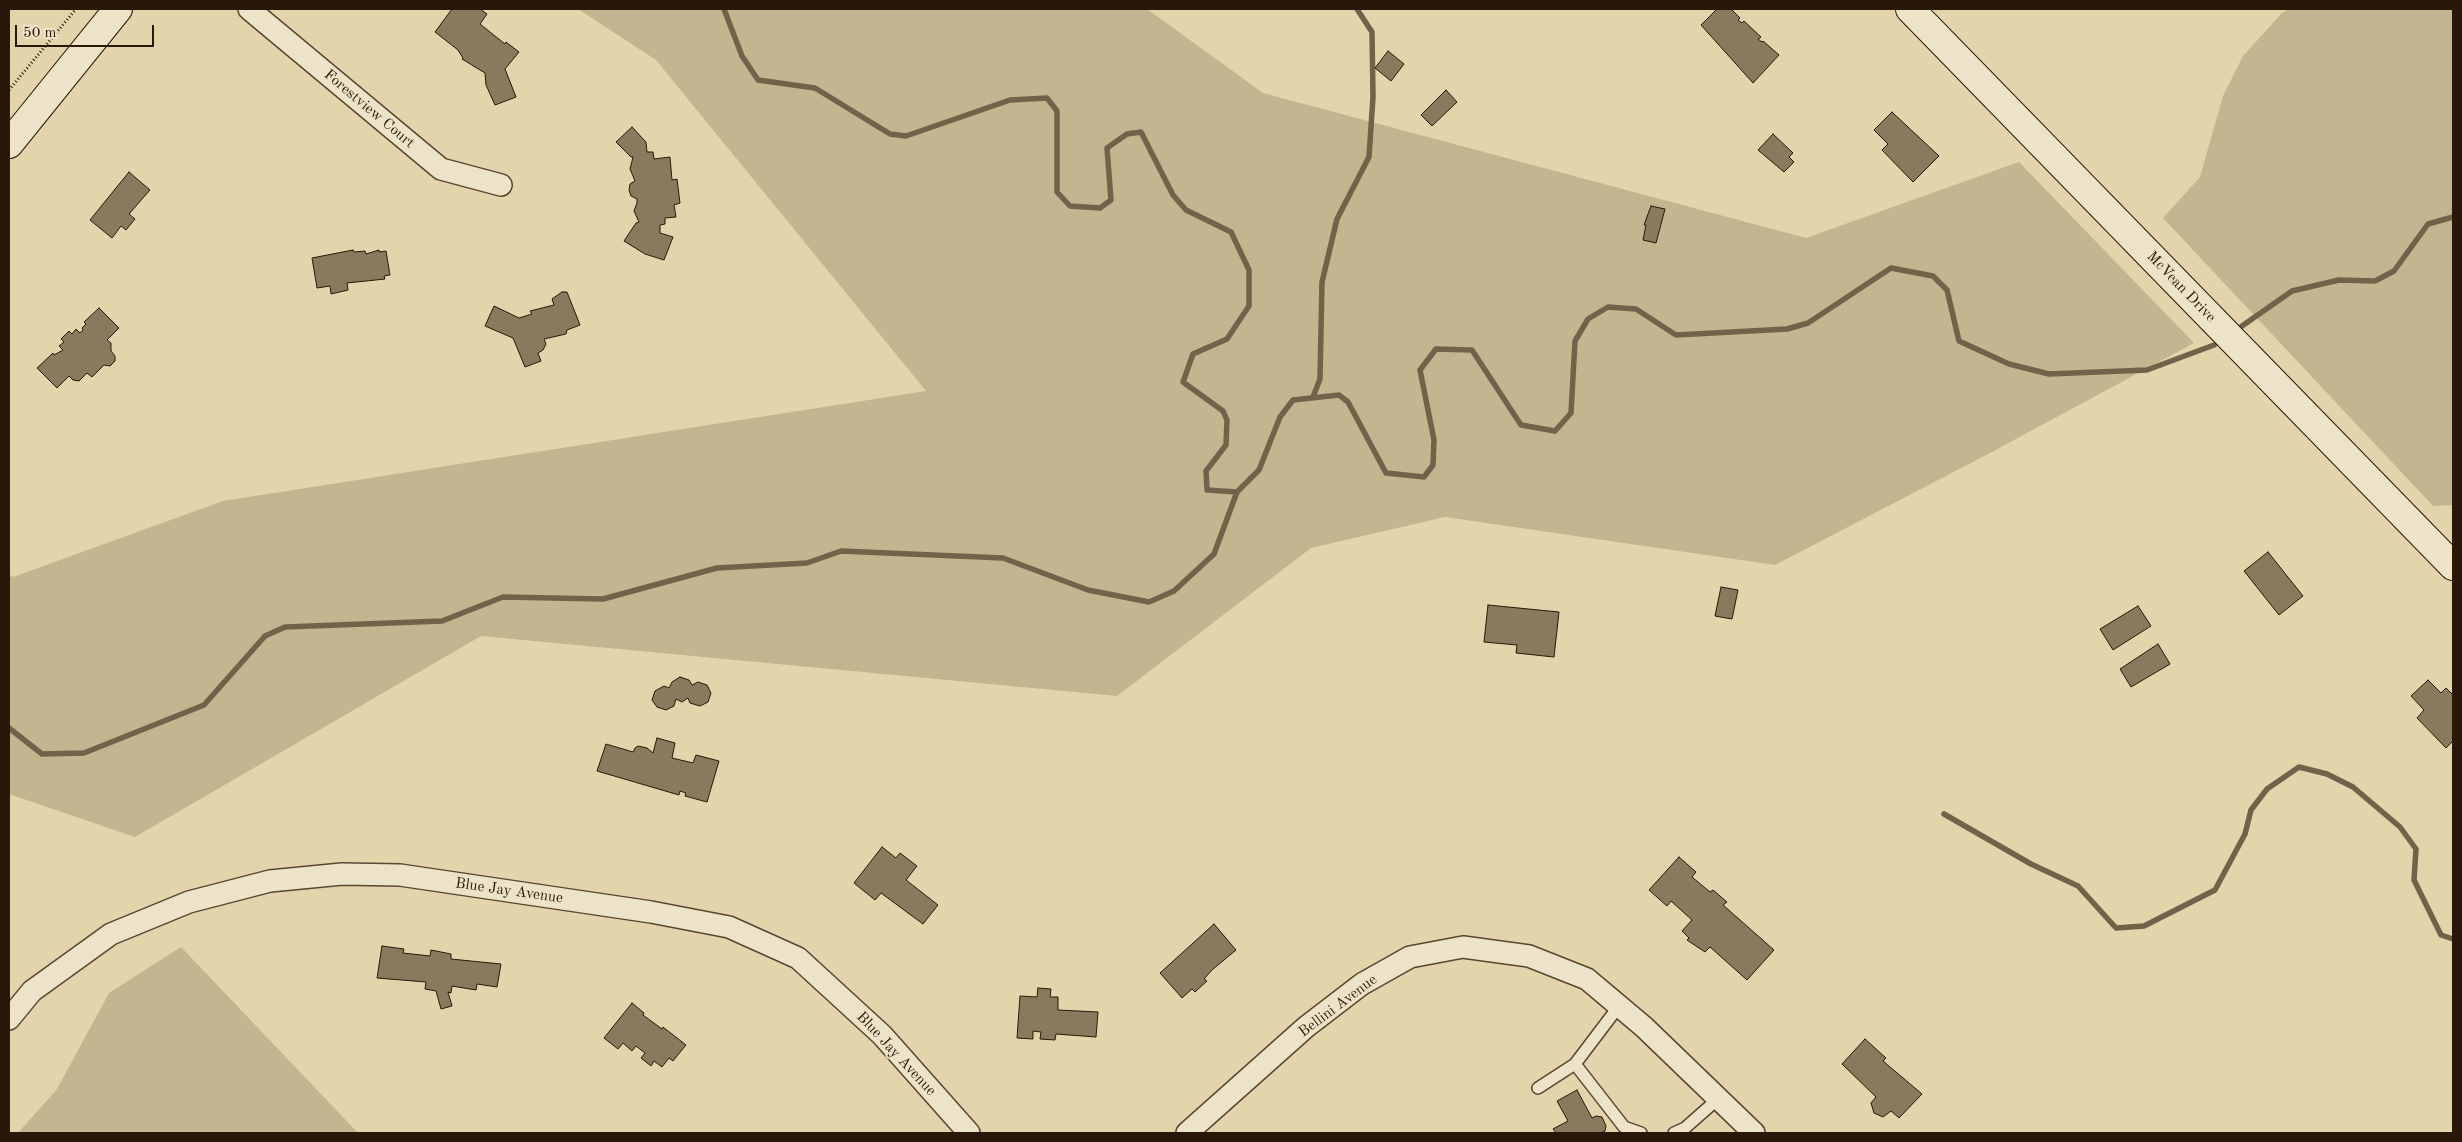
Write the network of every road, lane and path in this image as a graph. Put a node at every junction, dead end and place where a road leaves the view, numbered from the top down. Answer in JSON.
{"nodes":[{"id":1,"x":76,"y":9,"type":"edge"},
{"id":2,"x":118,"y":9,"type":"edge"},
{"id":3,"x":249,"y":9,"type":"edge"},
{"id":4,"x":1910,"y":9,"type":"edge"},
{"id":5,"x":9,"y":90,"type":"edge"},
{"id":6,"x":9,"y":144,"type":"edge"},
{"id":7,"x":501,"y":185,"type":"dead end"},
{"id":8,"x":2453,"y":566,"type":"edge"},
{"id":9,"x":1619,"y":1006,"type":"junction"},
{"id":10,"x":9,"y":1020,"type":"edge"},
{"id":11,"x":1575,"y":1064,"type":"junction"},
{"id":12,"x":1538,"y":1088,"type":"dead end"},
{"id":13,"x":1719,"y":1098,"type":"junction"},
{"id":14,"x":969,"y":1133,"type":"edge"},
{"id":15,"x":1187,"y":1133,"type":"edge"},
{"id":16,"x":1641,"y":1133,"type":"edge"},
{"id":17,"x":1674,"y":1133,"type":"edge"},
{"id":18,"x":1754,"y":1133,"type":"edge"}],
"edges":[{"from":1,"to":5,"type":"path"},
{"from":2,"to":6,"type":"main road"},
{"from":3,"to":7,"type":"street","name":"Forestview Court"},
{"from":4,"to":8,"type":"main road","name":"McVean Drive"},
{"from":9,"to":11,"type":"lane"},
{"from":9,"to":13,"type":"street","name":"Bellini Avenue"},
{"from":9,"to":15,"type":"street","name":"Bellini Avenue"},
{"from":10,"to":14,"type":"street","name":"Blue Jay Avenue"},
{"from":11,"to":12,"type":"lane"},
{"from":11,"to":16,"type":"lane"},
{"from":13,"to":17,"type":"lane"},
{"from":13,"to":18,"type":"street","name":"Bellini Avenue"}]}
